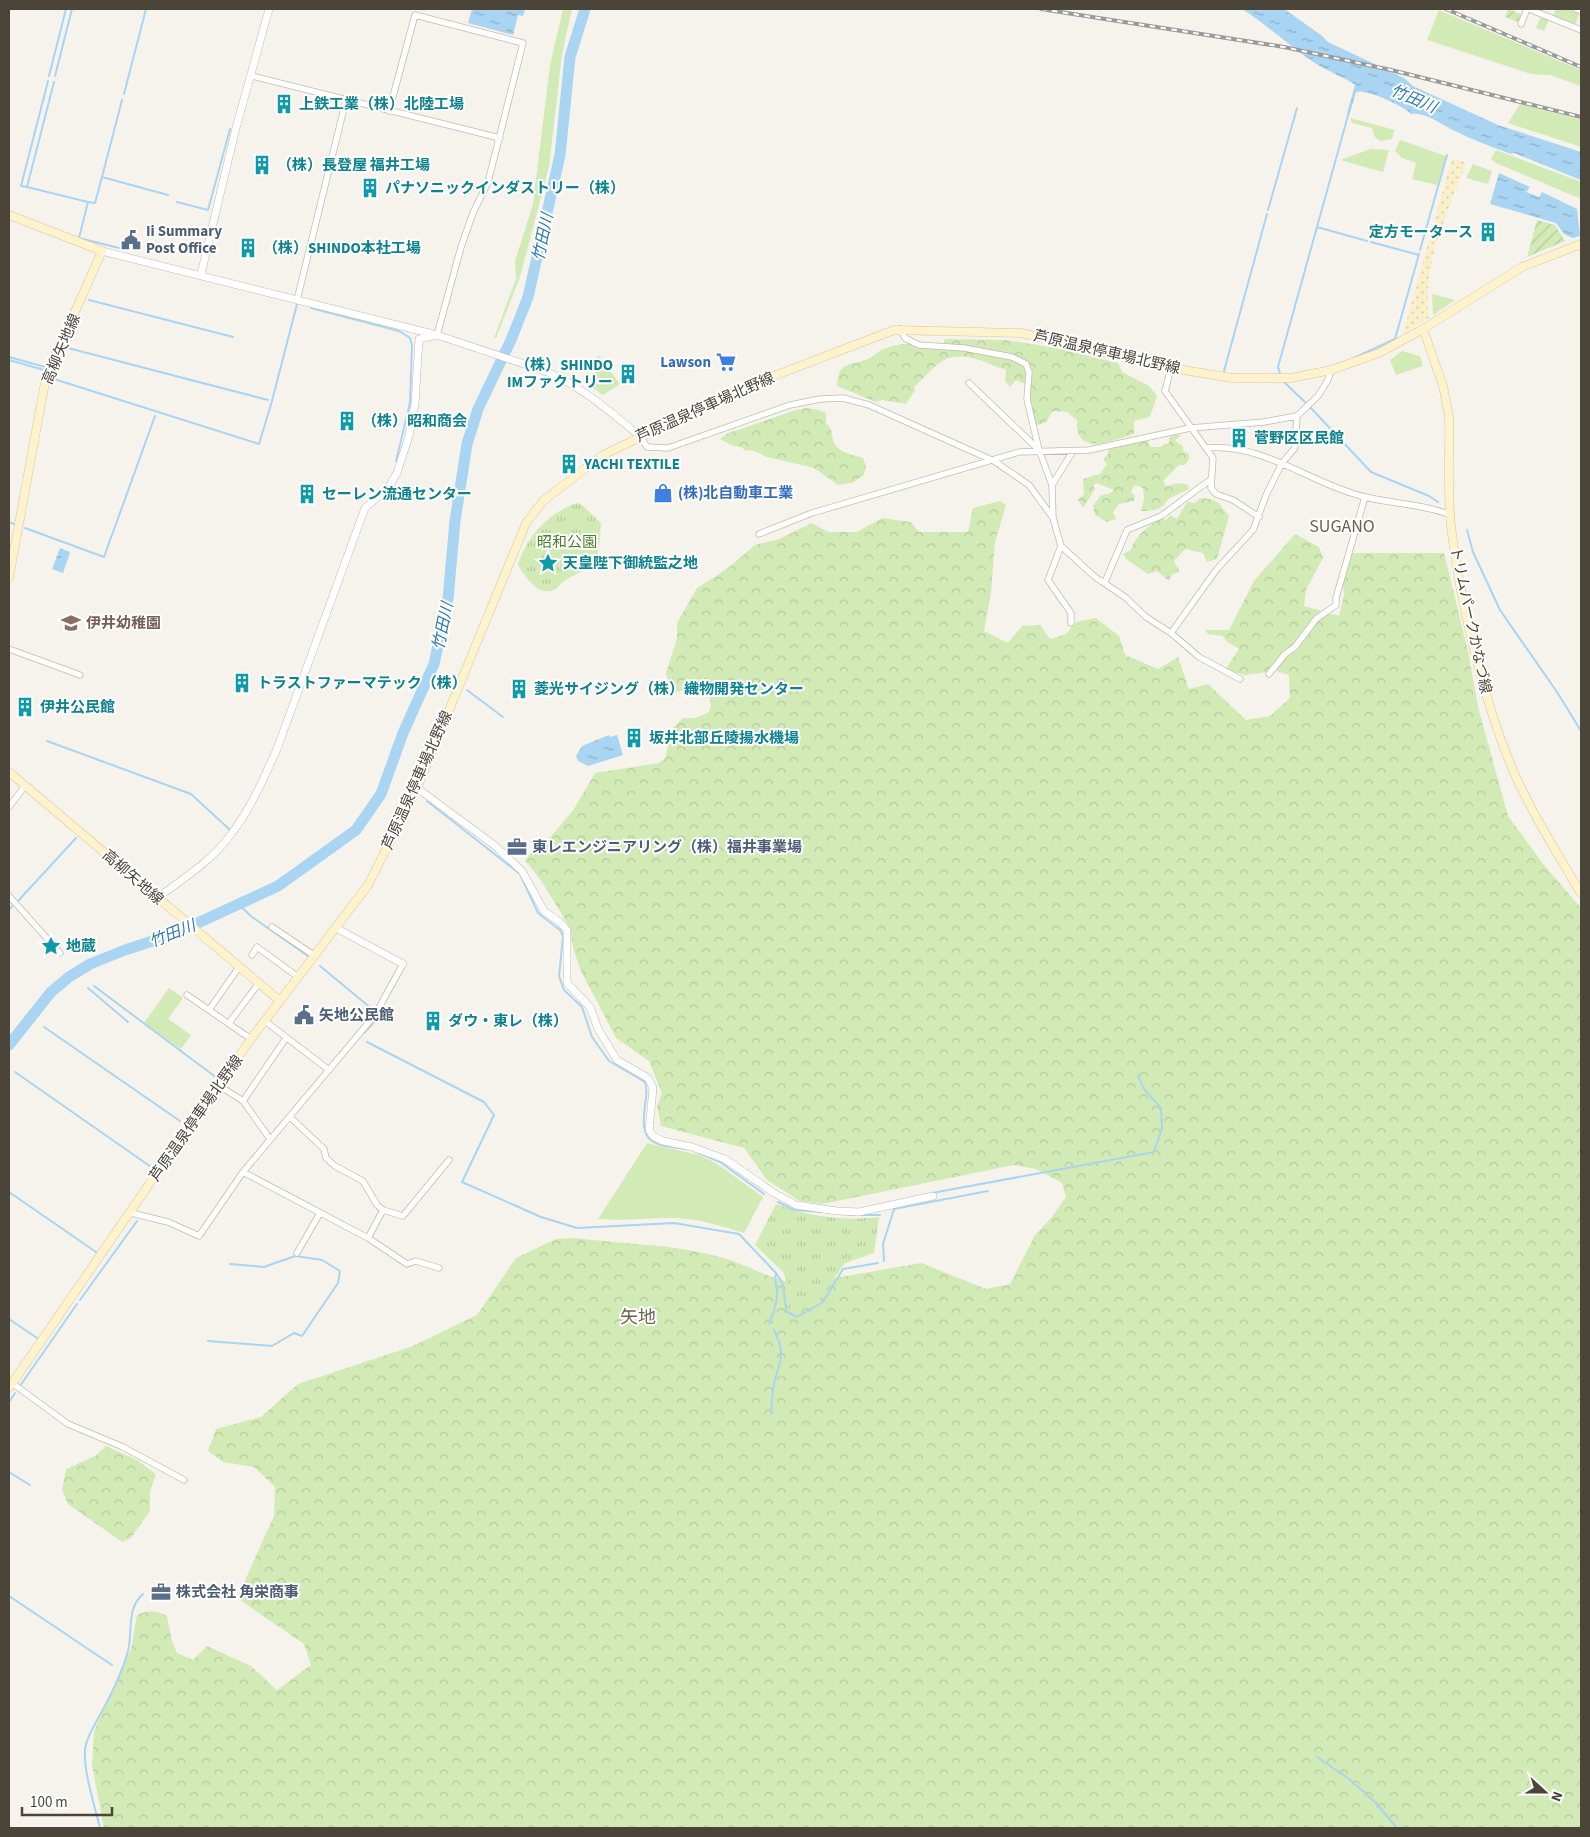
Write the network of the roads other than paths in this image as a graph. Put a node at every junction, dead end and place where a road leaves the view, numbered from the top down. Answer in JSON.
{"nodes":[{"id":1,"x":268,"y":9,"type":"edge"},
{"id":2,"x":1528,"y":9,"type":"edge"},
{"id":3,"x":1576,"y":9,"type":"edge"},
{"id":4,"x":1581,"y":11,"type":"edge"},
{"id":5,"x":1521,"y":24,"type":"dead end"},
{"id":6,"x":1581,"y":30,"type":"edge"},
{"id":7,"x":252,"y":76,"type":"junction"},
{"id":8,"x":346,"y":100,"type":"junction"},
{"id":9,"x":389,"y":111,"type":"junction"},
{"id":10,"x":500,"y":138,"type":"junction"},
{"id":11,"x":9,"y":215,"type":"edge"},
{"id":12,"x":1581,"y":244,"type":"edge"},
{"id":13,"x":102,"y":251,"type":"junction"},
{"id":14,"x":201,"y":274,"type":"junction"},
{"id":15,"x":297,"y":300,"type":"junction"},
{"id":16,"x":900,"y":329,"type":"junction"},
{"id":17,"x":1423,"y":329,"type":"junction"},
{"id":18,"x":437,"y":335,"type":"junction"},
{"id":19,"x":1171,"y":368,"type":"junction"},
{"id":20,"x":1331,"y":370,"type":"junction"},
{"id":21,"x":969,"y":383,"type":"dead end"},
{"id":22,"x":1297,"y":416,"type":"junction"},
{"id":23,"x":1190,"y":428,"type":"junction"},
{"id":24,"x":640,"y":436,"type":"junction"},
{"id":25,"x":1207,"y":448,"type":"junction"},
{"id":26,"x":1039,"y":450,"type":"junction"},
{"id":27,"x":1073,"y":451,"type":"junction"},
{"id":28,"x":994,"y":461,"type":"junction"},
{"id":29,"x":1282,"y":463,"type":"junction"},
{"id":30,"x":1210,"y":480,"type":"junction"},
{"id":31,"x":1052,"y":485,"type":"junction"},
{"id":32,"x":1365,"y":497,"type":"junction"},
{"id":33,"x":1451,"y":515,"type":"junction"},
{"id":34,"x":1259,"y":517,"type":"junction"},
{"id":35,"x":1053,"y":518,"type":"junction"},
{"id":36,"x":759,"y":534,"type":"dead end"},
{"id":37,"x":1061,"y":546,"type":"junction"},
{"id":38,"x":9,"y":578,"type":"edge"},
{"id":39,"x":1104,"y":582,"type":"junction"},
{"id":40,"x":1071,"y":623,"type":"dead end"},
{"id":41,"x":1171,"y":632,"type":"junction"},
{"id":42,"x":9,"y":649,"type":"edge"},
{"id":43,"x":1269,"y":674,"type":"dead end"},
{"id":44,"x":80,"y":675,"type":"dead end"},
{"id":45,"x":1240,"y":679,"type":"dead end"},
{"id":46,"x":9,"y":772,"type":"edge"},
{"id":47,"x":25,"y":786,"type":"junction"},
{"id":48,"x":417,"y":788,"type":"junction"},
{"id":49,"x":9,"y":806,"type":"edge"},
{"id":50,"x":1581,"y":894,"type":"edge"},
{"id":51,"x":9,"y":896,"type":"edge"},
{"id":52,"x":157,"y":898,"type":"junction"},
{"id":53,"x":272,"y":927,"type":"dead end"},
{"id":54,"x":336,"y":928,"type":"junction"},
{"id":55,"x":60,"y":953,"type":"dead end"},
{"id":56,"x":252,"y":955,"type":"dead end"},
{"id":57,"x":315,"y":956,"type":"junction"},
{"id":58,"x":403,"y":964,"type":"joint"},
{"id":59,"x":239,"y":967,"type":"junction"},
{"id":60,"x":298,"y":978,"type":"junction"},
{"id":61,"x":259,"y":983,"type":"junction"},
{"id":62,"x":187,"y":995,"type":"dead end"},
{"id":63,"x":280,"y":1001,"type":"junction"},
{"id":64,"x":209,"y":1010,"type":"junction"},
{"id":65,"x":265,"y":1021,"type":"junction"},
{"id":66,"x":229,"y":1023,"type":"junction"},
{"id":67,"x":286,"y":1038,"type":"junction"},
{"id":68,"x":251,"y":1039,"type":"junction"},
{"id":69,"x":329,"y":1070,"type":"junction"},
{"id":70,"x":218,"y":1085,"type":"junction"},
{"id":71,"x":243,"y":1101,"type":"junction"},
{"id":72,"x":290,"y":1118,"type":"junction"},
{"id":73,"x":270,"y":1139,"type":"junction"},
{"id":74,"x":449,"y":1160,"type":"dead end"},
{"id":75,"x":243,"y":1172,"type":"junction"},
{"id":76,"x":933,"y":1196,"type":"dead end"},
{"id":77,"x":383,"y":1210,"type":"junction"},
{"id":78,"x":131,"y":1213,"type":"junction"},
{"id":79,"x":320,"y":1213,"type":"junction"},
{"id":80,"x":368,"y":1238,"type":"junction"},
{"id":81,"x":297,"y":1254,"type":"dead end"},
{"id":82,"x":439,"y":1268,"type":"dead end"},
{"id":83,"x":11,"y":1386,"type":"edge"},
{"id":84,"x":184,"y":1480,"type":"dead end"}],
"edges":[{"from":1,"to":7,"type":"street"},
{"from":2,"to":5,"type":"street"},
{"from":2,"to":6,"type":"street"},
{"from":3,"to":4,"type":"street"},
{"from":7,"to":8,"type":"street"},
{"from":7,"to":14,"type":"street"},
{"from":8,"to":9,"type":"street"},
{"from":8,"to":15,"type":"street"},
{"from":9,"to":10,"type":"street"},
{"from":9,"to":10,"type":"street"},
{"from":10,"to":18,"type":"street"},
{"from":11,"to":13,"type":"main road"},
{"from":12,"to":17,"type":"main road","name":"芦原温泉停車場北野線"},
{"from":13,"to":14,"type":"street"},
{"from":13,"to":38,"type":"main road","name":"高柳矢地線"},
{"from":14,"to":15,"type":"street"},
{"from":15,"to":18,"type":"street"},
{"from":16,"to":19,"type":"main road","name":"芦原温泉停車場北野線"},
{"from":16,"to":24,"type":"main road","name":"芦原温泉停車場北野線"},
{"from":16,"to":26,"type":"street"},
{"from":17,"to":20,"type":"main road","name":"芦原温泉停車場北野線"},
{"from":17,"to":33,"type":"main road","name":"トリムパークかなづ線"},
{"from":18,"to":24,"type":"street"},
{"from":18,"to":52,"type":"street"},
{"from":19,"to":20,"type":"main road","name":"芦原温泉停車場北野線"},
{"from":19,"to":23,"type":"street"},
{"from":20,"to":22,"type":"street"},
{"from":21,"to":26,"type":"street"},
{"from":22,"to":23,"type":"street"},
{"from":22,"to":29,"type":"street"},
{"from":23,"to":25,"type":"street"},
{"from":23,"to":27,"type":"street"},
{"from":24,"to":28,"type":"street"},
{"from":24,"to":48,"type":"main road","name":"芦原温泉停車場北野線"},
{"from":25,"to":29,"type":"street"},
{"from":25,"to":30,"type":"street"},
{"from":26,"to":27,"type":"street"},
{"from":26,"to":28,"type":"street"},
{"from":26,"to":31,"type":"street"},
{"from":27,"to":31,"type":"street"},
{"from":28,"to":35,"type":"street"},
{"from":28,"to":36,"type":"street"},
{"from":29,"to":32,"type":"street"},
{"from":29,"to":34,"type":"street"},
{"from":30,"to":34,"type":"street"},
{"from":30,"to":39,"type":"street"},
{"from":31,"to":35,"type":"street"},
{"from":32,"to":33,"type":"street"},
{"from":32,"to":43,"type":"street"},
{"from":33,"to":50,"type":"main road","name":"トリムパークかなづ線"},
{"from":34,"to":41,"type":"street"},
{"from":35,"to":37,"type":"street"},
{"from":37,"to":39,"type":"street"},
{"from":37,"to":40,"type":"street"},
{"from":39,"to":41,"type":"street"},
{"from":41,"to":45,"type":"street"},
{"from":42,"to":44,"type":"street"},
{"from":46,"to":47,"type":"main road","name":"高柳矢地線"},
{"from":47,"to":49,"type":"street"},
{"from":47,"to":52,"type":"main road","name":"高柳矢地線"},
{"from":48,"to":54,"type":"main road","name":"芦原温泉停車場北野線"},
{"from":48,"to":76,"type":"street"},
{"from":51,"to":55,"type":"street"},
{"from":52,"to":59,"type":"main road","name":"高柳矢地線"},
{"from":53,"to":57,"type":"street"},
{"from":54,"to":57,"type":"main road","name":"芦原温泉停車場北野線"},
{"from":54,"to":58,"type":"street"},
{"from":56,"to":60,"type":"street"},
{"from":57,"to":60,"type":"main road","name":"芦原温泉停車場北野線"},
{"from":58,"to":69,"type":"street"},
{"from":59,"to":61,"type":"main road","name":"高柳矢地線"},
{"from":59,"to":64,"type":"street"},
{"from":60,"to":63,"type":"main road","name":"芦原温泉停車場北野線"},
{"from":61,"to":63,"type":"main road","name":"高柳矢地線"},
{"from":61,"to":66,"type":"street"},
{"from":62,"to":64,"type":"street"},
{"from":63,"to":65,"type":"main road","name":"芦原温泉停車場北野線"},
{"from":64,"to":66,"type":"street"},
{"from":65,"to":67,"type":"street"},
{"from":65,"to":68,"type":"main road","name":"芦原温泉停車場北野線"},
{"from":66,"to":68,"type":"street"},
{"from":67,"to":69,"type":"street"},
{"from":67,"to":71,"type":"street"},
{"from":68,"to":70,"type":"main road","name":"芦原温泉停車場北野線"},
{"from":69,"to":72,"type":"street"},
{"from":70,"to":71,"type":"street"},
{"from":70,"to":78,"type":"main road","name":"芦原温泉停車場北野線"},
{"from":71,"to":73,"type":"street"},
{"from":72,"to":73,"type":"street"},
{"from":72,"to":77,"type":"street"},
{"from":73,"to":75,"type":"street"},
{"from":74,"to":77,"type":"street"},
{"from":75,"to":78,"type":"street"},
{"from":75,"to":79,"type":"street"},
{"from":77,"to":80,"type":"street"},
{"from":78,"to":83,"type":"main road","name":"芦原温泉停車場北野線"},
{"from":79,"to":80,"type":"street"},
{"from":79,"to":81,"type":"street"},
{"from":80,"to":82,"type":"street"},
{"from":83,"to":84,"type":"street"}]}
